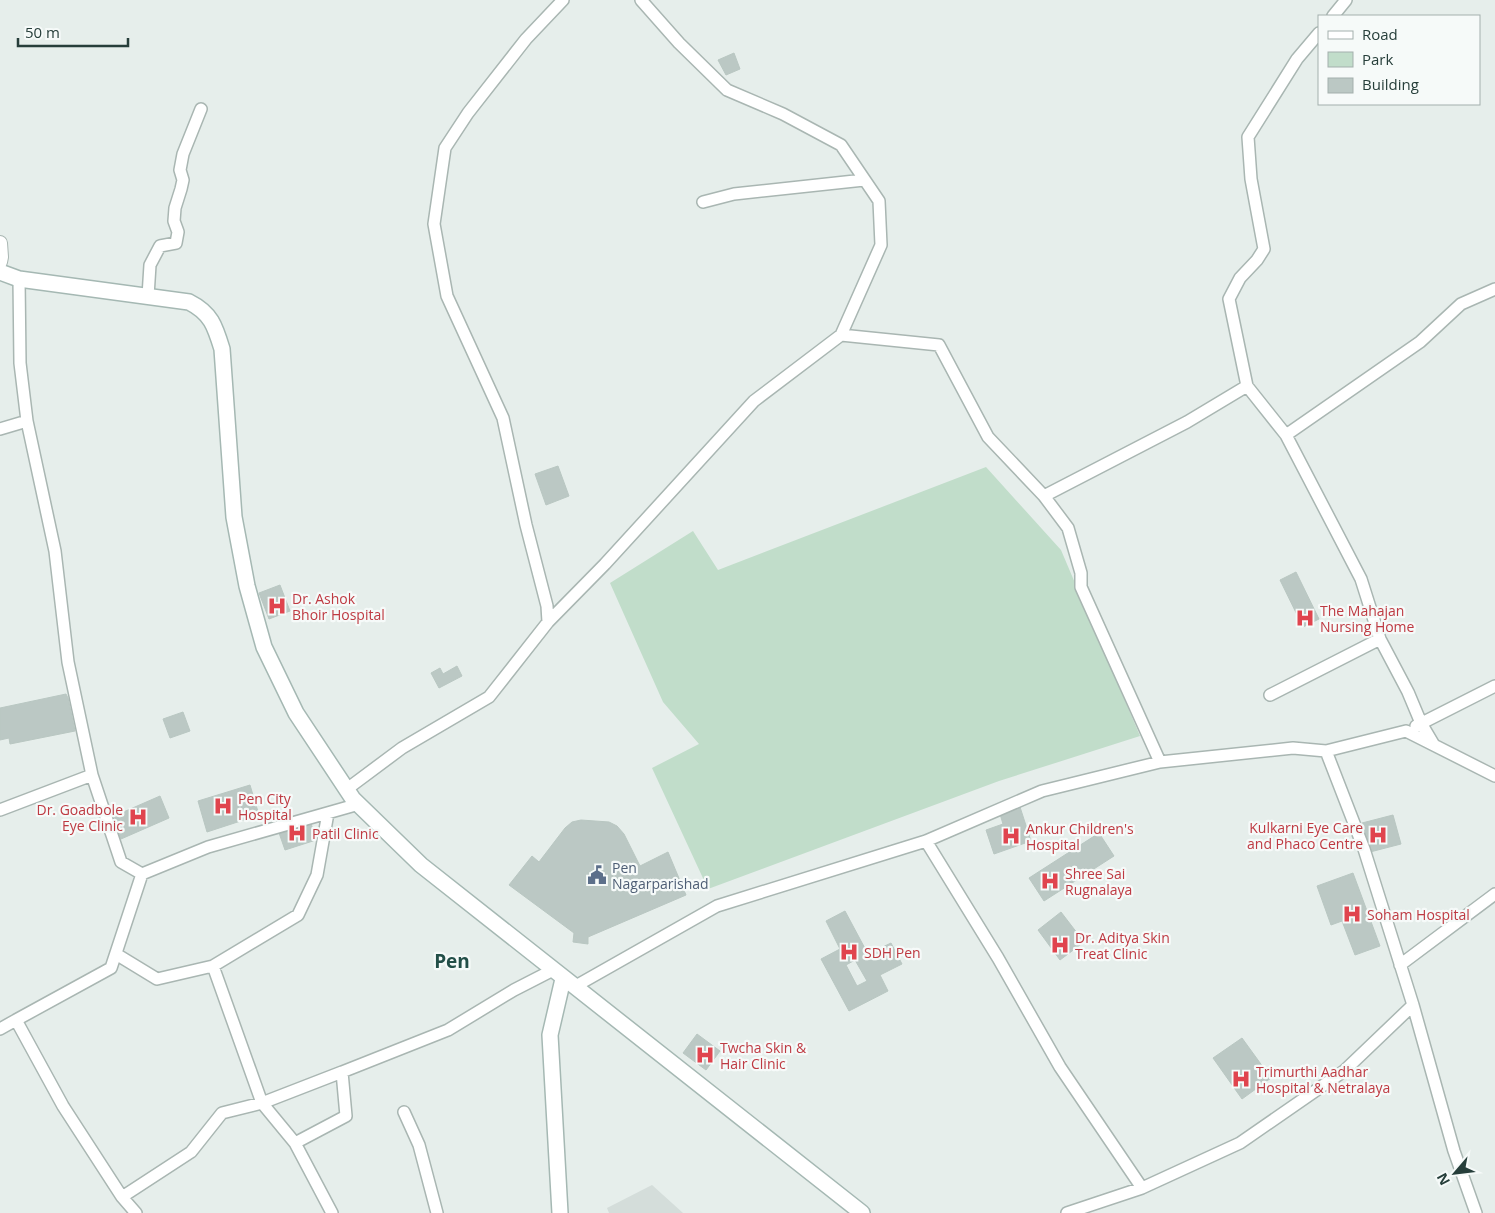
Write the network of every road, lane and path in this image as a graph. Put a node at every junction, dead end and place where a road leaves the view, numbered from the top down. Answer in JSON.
{"nodes":[{"id":1,"x":563,"y":0,"type":"edge"},
{"id":2,"x":641,"y":0,"type":"edge"},
{"id":3,"x":1346,"y":0,"type":"edge"},
{"id":4,"x":1334,"y":15,"type":"edge"},
{"id":5,"x":1318,"y":34,"type":"edge"},
{"id":6,"x":201,"y":109,"type":"dead end"},
{"id":7,"x":864,"y":180,"type":"junction"},
{"id":8,"x":703,"y":202,"type":"dead end"},
{"id":9,"x":0,"y":243,"type":"edge"},
{"id":10,"x":0,"y":262,"type":"edge"},
{"id":11,"x":0,"y":272,"type":"edge"},
{"id":12,"x":18,"y":279,"type":"junction"},
{"id":13,"x":1495,"y":289,"type":"edge"},
{"id":14,"x":148,"y":296,"type":"junction"},
{"id":15,"x":841,"y":335,"type":"junction"},
{"id":16,"x":1247,"y":386,"type":"junction"},
{"id":17,"x":27,"y":421,"type":"junction"},
{"id":18,"x":0,"y":429,"type":"edge"},
{"id":19,"x":1286,"y":435,"type":"junction"},
{"id":20,"x":1044,"y":496,"type":"junction"},
{"id":21,"x":548,"y":622,"type":"junction"},
{"id":22,"x":1380,"y":639,"type":"junction"},
{"id":23,"x":1495,"y":686,"type":"edge"},
{"id":24,"x":1270,"y":695,"type":"dead end"},
{"id":25,"x":1421,"y":723,"type":"junction"},
{"id":26,"x":1406,"y":731,"type":"junction"},
{"id":27,"x":1434,"y":746,"type":"junction"},
{"id":28,"x":1326,"y":751,"type":"junction"},
{"id":29,"x":1160,"y":762,"type":"junction"},
{"id":30,"x":92,"y":775,"type":"junction"},
{"id":31,"x":1495,"y":776,"type":"edge"},
{"id":32,"x":347,"y":789,"type":"junction"},
{"id":33,"x":359,"y":804,"type":"junction"},
{"id":34,"x":0,"y":810,"type":"edge"},
{"id":35,"x":328,"y":813,"type":"junction"},
{"id":36,"x":926,"y":841,"type":"junction"},
{"id":37,"x":142,"y":874,"type":"junction"},
{"id":38,"x":1495,"y":894,"type":"edge"},
{"id":39,"x":116,"y":954,"type":"junction"},
{"id":40,"x":1400,"y":965,"type":"junction"},
{"id":41,"x":213,"y":966,"type":"junction"},
{"id":42,"x":563,"y":979,"type":"junction"},
{"id":43,"x":1413,"y":1004,"type":"junction"},
{"id":44,"x":16,"y":1020,"type":"junction"},
{"id":45,"x":0,"y":1029,"type":"edge"},
{"id":46,"x":342,"y":1072,"type":"junction"},
{"id":47,"x":262,"y":1104,"type":"junction"},
{"id":48,"x":404,"y":1112,"type":"dead end"},
{"id":49,"x":295,"y":1143,"type":"junction"},
{"id":50,"x":1142,"y":1188,"type":"junction"},
{"id":51,"x":122,"y":1197,"type":"junction"},
{"id":52,"x":136,"y":1213,"type":"edge"},
{"id":53,"x":332,"y":1213,"type":"edge"},
{"id":54,"x":437,"y":1213,"type":"edge"},
{"id":55,"x":560,"y":1213,"type":"edge"},
{"id":56,"x":862,"y":1213,"type":"edge"},
{"id":57,"x":1067,"y":1213,"type":"edge"},
{"id":58,"x":1476,"y":1213,"type":"edge"}],
"edges":[{"from":1,"to":21,"type":"street"},
{"from":2,"to":7,"type":"street"},
{"from":3,"to":4,"type":"street"},
{"from":5,"to":16,"type":"street"},
{"from":6,"to":14,"type":"street"},
{"from":7,"to":8,"type":"street"},
{"from":7,"to":15,"type":"street"},
{"from":9,"to":10,"type":"street"},
{"from":11,"to":12,"type":"main road"},
{"from":12,"to":14,"type":"main road"},
{"from":12,"to":17,"type":"street"},
{"from":13,"to":19,"type":"street"},
{"from":14,"to":32,"type":"main road"},
{"from":15,"to":20,"type":"street"},
{"from":15,"to":21,"type":"street"},
{"from":16,"to":19,"type":"street"},
{"from":16,"to":20,"type":"street"},
{"from":17,"to":18,"type":"street"},
{"from":17,"to":30,"type":"street"},
{"from":19,"to":22,"type":"street"},
{"from":20,"to":29,"type":"street"},
{"from":21,"to":32,"type":"street"},
{"from":22,"to":24,"type":"street"},
{"from":22,"to":25,"type":"street"},
{"from":23,"to":25,"type":"street"},
{"from":25,"to":26,"type":"street"},
{"from":25,"to":27,"type":"street"},
{"from":26,"to":27,"type":"street"},
{"from":26,"to":28,"type":"street"},
{"from":27,"to":31,"type":"street"},
{"from":28,"to":29,"type":"street"},
{"from":28,"to":40,"type":"street"},
{"from":29,"to":36,"type":"street"},
{"from":30,"to":34,"type":"street"},
{"from":30,"to":37,"type":"street"},
{"from":32,"to":33,"type":"main road"},
{"from":33,"to":35,"type":"street"},
{"from":33,"to":42,"type":"main road"},
{"from":35,"to":37,"type":"street"},
{"from":35,"to":41,"type":"street"},
{"from":36,"to":42,"type":"street"},
{"from":36,"to":50,"type":"street"},
{"from":37,"to":39,"type":"street"},
{"from":38,"to":40,"type":"street"},
{"from":39,"to":41,"type":"street"},
{"from":39,"to":44,"type":"street"},
{"from":40,"to":43,"type":"street"},
{"from":41,"to":47,"type":"street"},
{"from":42,"to":46,"type":"street"},
{"from":42,"to":55,"type":"main road"},
{"from":42,"to":56,"type":"main road"},
{"from":43,"to":50,"type":"street"},
{"from":43,"to":58,"type":"street"},
{"from":44,"to":45,"type":"street"},
{"from":44,"to":51,"type":"street"},
{"from":46,"to":47,"type":"street"},
{"from":46,"to":49,"type":"street"},
{"from":47,"to":49,"type":"street"},
{"from":47,"to":51,"type":"street"},
{"from":48,"to":54,"type":"street"},
{"from":49,"to":53,"type":"street"},
{"from":50,"to":57,"type":"street"},
{"from":51,"to":52,"type":"street"}]}
